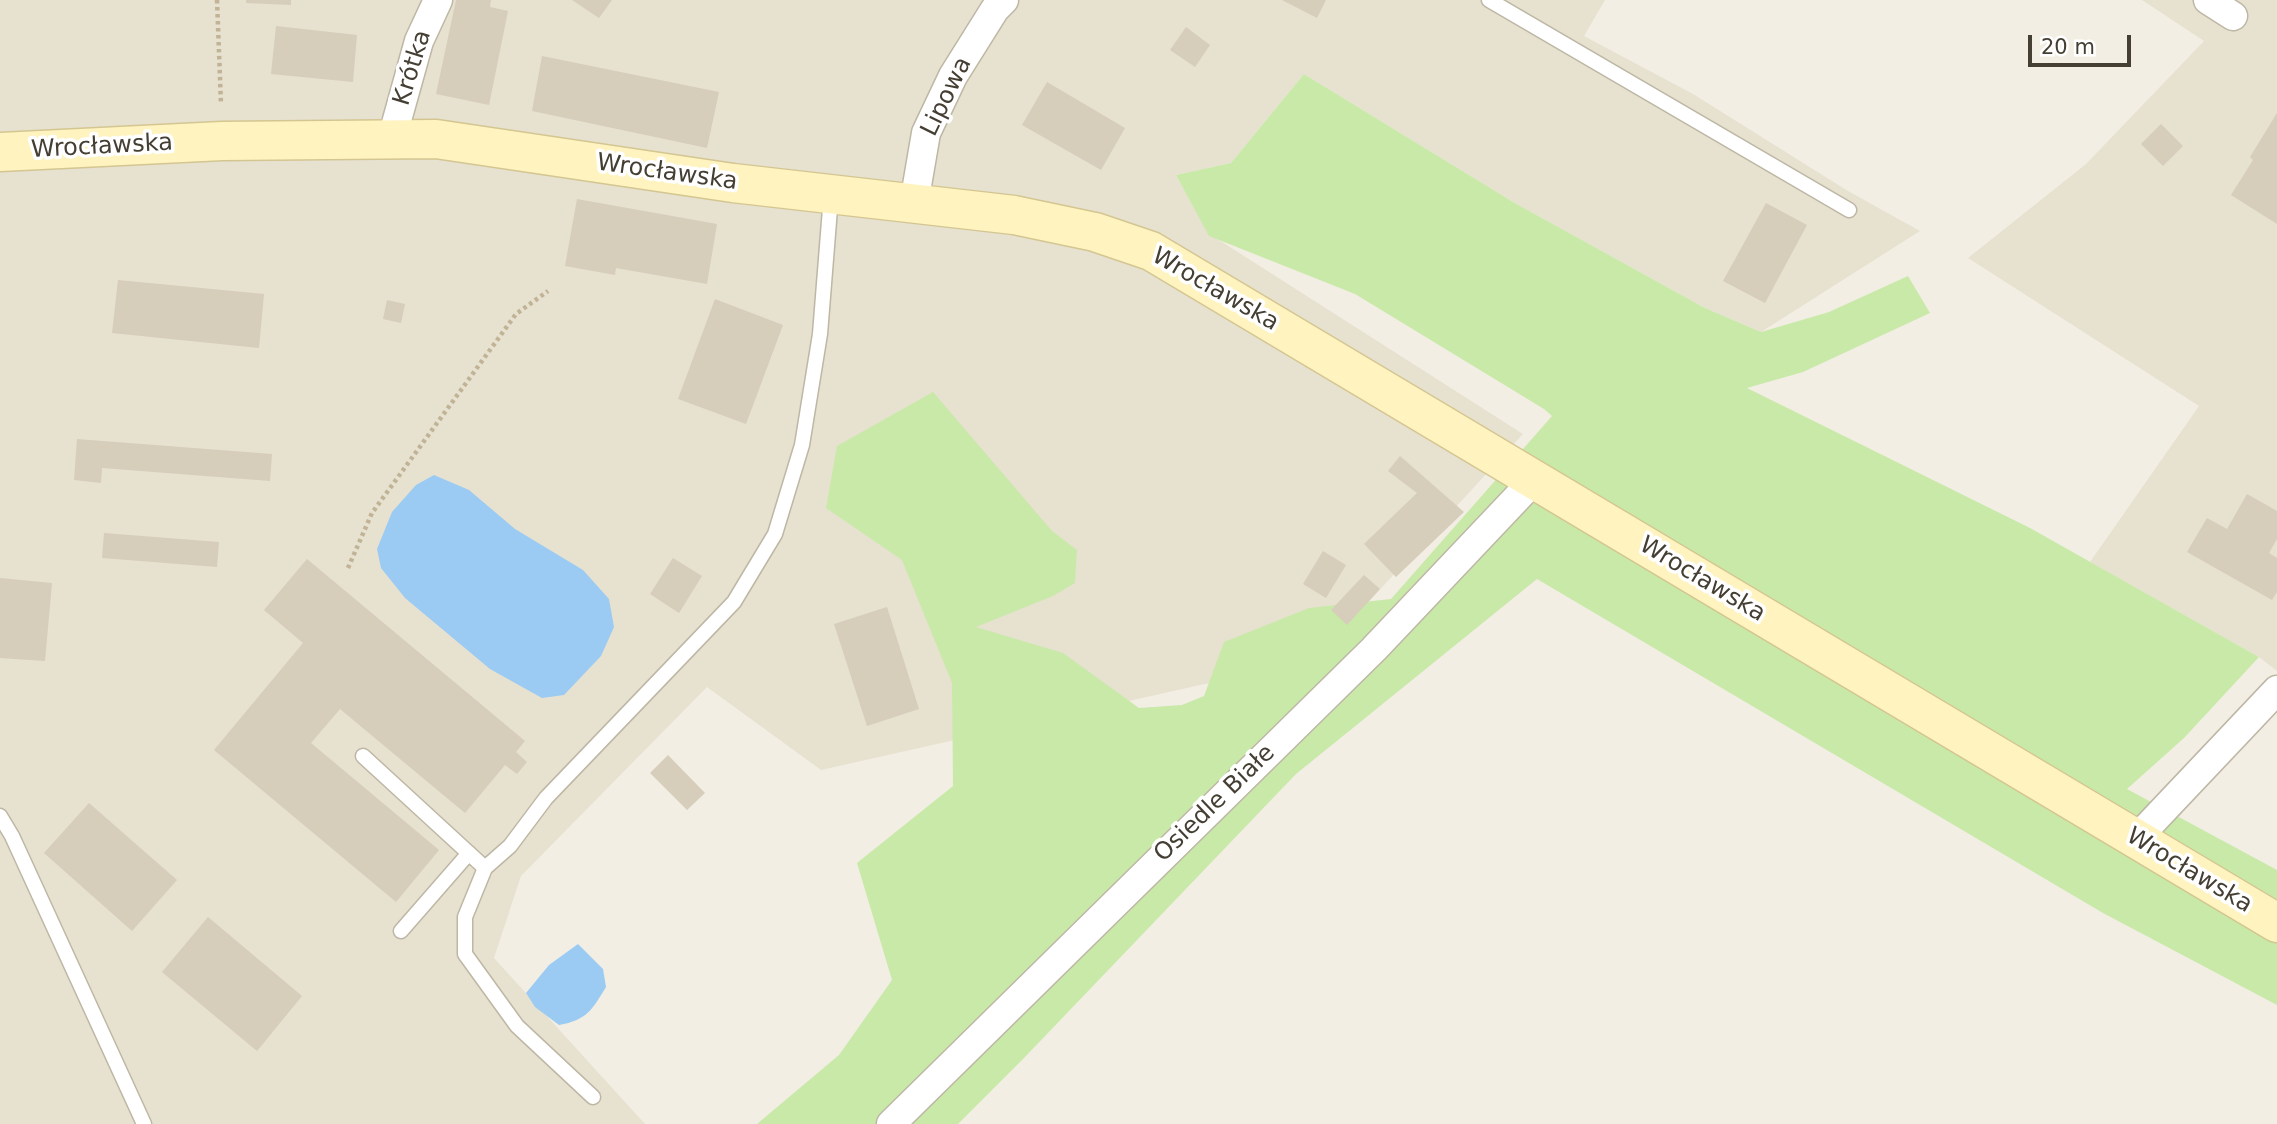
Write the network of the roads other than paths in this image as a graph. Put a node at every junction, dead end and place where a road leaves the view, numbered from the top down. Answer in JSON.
{"nodes":[{"id":1,"x":438,"y":0,"type":"edge"},
{"id":2,"x":1004,"y":0,"type":"edge"},
{"id":3,"x":1489,"y":0,"type":"edge"},
{"id":4,"x":2208,"y":0,"type":"edge"},
{"id":5,"x":2233,"y":16,"type":"dead end"},
{"id":6,"x":392,"y":138,"type":"junction"},
{"id":7,"x":0,"y":152,"type":"edge"},
{"id":8,"x":831,"y":194,"type":"junction"},
{"id":9,"x":914,"y":204,"type":"junction"},
{"id":10,"x":1849,"y":210,"type":"dead end"},
{"id":11,"x":1534,"y":480,"type":"junction"},
{"id":12,"x":2277,"y":690,"type":"edge"},
{"id":13,"x":363,"y":756,"type":"dead end"},
{"id":14,"x":0,"y":816,"type":"edge"},
{"id":15,"x":2136,"y":839,"type":"junction"},
{"id":16,"x":469,"y":853,"type":"junction"},
{"id":17,"x":485,"y":868,"type":"junction"},
{"id":18,"x":2277,"y":923,"type":"edge"},
{"id":19,"x":401,"y":931,"type":"dead end"},
{"id":20,"x":593,"y":1097,"type":"dead end"},
{"id":21,"x":144,"y":1124,"type":"edge"},
{"id":22,"x":891,"y":1124,"type":"edge"}],
"edges":[{"from":1,"to":6,"type":"street","name":"Krótka"},
{"from":2,"to":9,"type":"street","name":"Lipowa"},
{"from":3,"to":10,"type":"lane"},
{"from":4,"to":5,"type":"street"},
{"from":6,"to":7,"type":"street","name":"Wrocławska"},
{"from":6,"to":8,"type":"street","name":"Wrocławska"},
{"from":8,"to":9,"type":"street","name":"Wrocławska"},
{"from":8,"to":17,"type":"lane"},
{"from":9,"to":11,"type":"street","name":"Wrocławska"},
{"from":11,"to":15,"type":"street","name":"Wrocławska"},
{"from":11,"to":22,"type":"street","name":"Osiedle Białe"},
{"from":12,"to":15,"type":"street"},
{"from":13,"to":16,"type":"lane"},
{"from":14,"to":21,"type":"lane"},
{"from":15,"to":18,"type":"street","name":"Wrocławska"},
{"from":16,"to":17,"type":"lane"},
{"from":16,"to":19,"type":"lane"},
{"from":17,"to":20,"type":"lane"}]}
